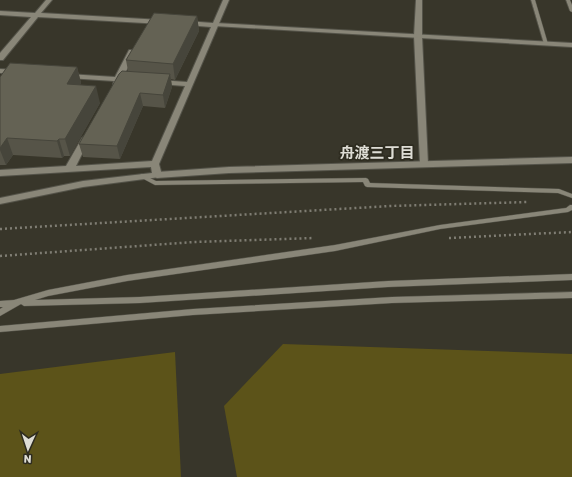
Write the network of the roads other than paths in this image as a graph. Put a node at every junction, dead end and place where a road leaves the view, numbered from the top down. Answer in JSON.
{"nodes":[{"id":1,"x":49,"y":0,"type":"edge"},
{"id":2,"x":226,"y":0,"type":"edge"},
{"id":3,"x":419,"y":0,"type":"edge"},
{"id":4,"x":533,"y":0,"type":"edge"},
{"id":5,"x":568,"y":0,"type":"edge"},
{"id":6,"x":572,"y":11,"type":"edge"},
{"id":7,"x":0,"y":13,"type":"edge"},
{"id":8,"x":36,"y":15,"type":"junction"},
{"id":9,"x":216,"y":25,"type":"junction"},
{"id":10,"x":418,"y":36,"type":"junction"},
{"id":11,"x":546,"y":44,"type":"junction"},
{"id":12,"x":572,"y":45,"type":"edge"},
{"id":13,"x":135,"y":48,"type":"edge"},
{"id":14,"x":0,"y":58,"type":"edge"},
{"id":15,"x":0,"y":71,"type":"edge"},
{"id":16,"x":24,"y":72,"type":"edge"},
{"id":17,"x":63,"y":75,"type":"edge"},
{"id":18,"x":118,"y":79,"type":"junction"},
{"id":19,"x":134,"y":80,"type":"edge"},
{"id":20,"x":150,"y":82,"type":"edge"},
{"id":21,"x":189,"y":84,"type":"junction"},
{"id":22,"x":114,"y":90,"type":"edge"},
{"id":23,"x":92,"y":129,"type":"edge"},
{"id":24,"x":572,"y":160,"type":"edge"},
{"id":25,"x":155,"y":164,"type":"junction"},
{"id":26,"x":424,"y":164,"type":"junction"},
{"id":27,"x":70,"y":168,"type":"junction"},
{"id":28,"x":0,"y":173,"type":"edge"},
{"id":29,"x":157,"y":175,"type":"junction"},
{"id":30,"x":142,"y":176,"type":"junction"},
{"id":31,"x":572,"y":196,"type":"edge"},
{"id":32,"x":0,"y":201,"type":"edge"},
{"id":33,"x":572,"y":207,"type":"edge"},
{"id":34,"x":572,"y":277,"type":"edge"},
{"id":35,"x":572,"y":295,"type":"edge"},
{"id":36,"x":15,"y":303,"type":"junction"},
{"id":37,"x":0,"y":304,"type":"edge"},
{"id":38,"x":0,"y":312,"type":"edge"},
{"id":39,"x":0,"y":329,"type":"edge"}],
"edges":[{"from":1,"to":8,"type":"street"},
{"from":2,"to":9,"type":"street"},
{"from":3,"to":10,"type":"street"},
{"from":4,"to":11,"type":"lane"},
{"from":5,"to":6,"type":"lane"},
{"from":7,"to":8,"type":"street"},
{"from":8,"to":9,"type":"street"},
{"from":8,"to":14,"type":"street"},
{"from":9,"to":10,"type":"street"},
{"from":9,"to":21,"type":"street"},
{"from":10,"to":11,"type":"street"},
{"from":10,"to":26,"type":"street"},
{"from":11,"to":12,"type":"street"},
{"from":13,"to":18,"type":"street"},
{"from":15,"to":16,"type":"street"},
{"from":17,"to":18,"type":"street"},
{"from":18,"to":19,"type":"street"},
{"from":18,"to":22,"type":"street"},
{"from":20,"to":21,"type":"street"},
{"from":21,"to":25,"type":"street"},
{"from":23,"to":27,"type":"street"},
{"from":24,"to":26,"type":"street"},
{"from":25,"to":27,"type":"street"},
{"from":25,"to":29,"type":"street"},
{"from":26,"to":29,"type":"street"},
{"from":27,"to":28,"type":"street"},
{"from":29,"to":30,"type":"street"},
{"from":30,"to":31,"type":"lane"},
{"from":30,"to":32,"type":"street"},
{"from":33,"to":36,"type":"lane"},
{"from":34,"to":36,"type":"lane"},
{"from":35,"to":39,"type":"lane"},
{"from":36,"to":37,"type":"lane"},
{"from":36,"to":38,"type":"lane"}]}
